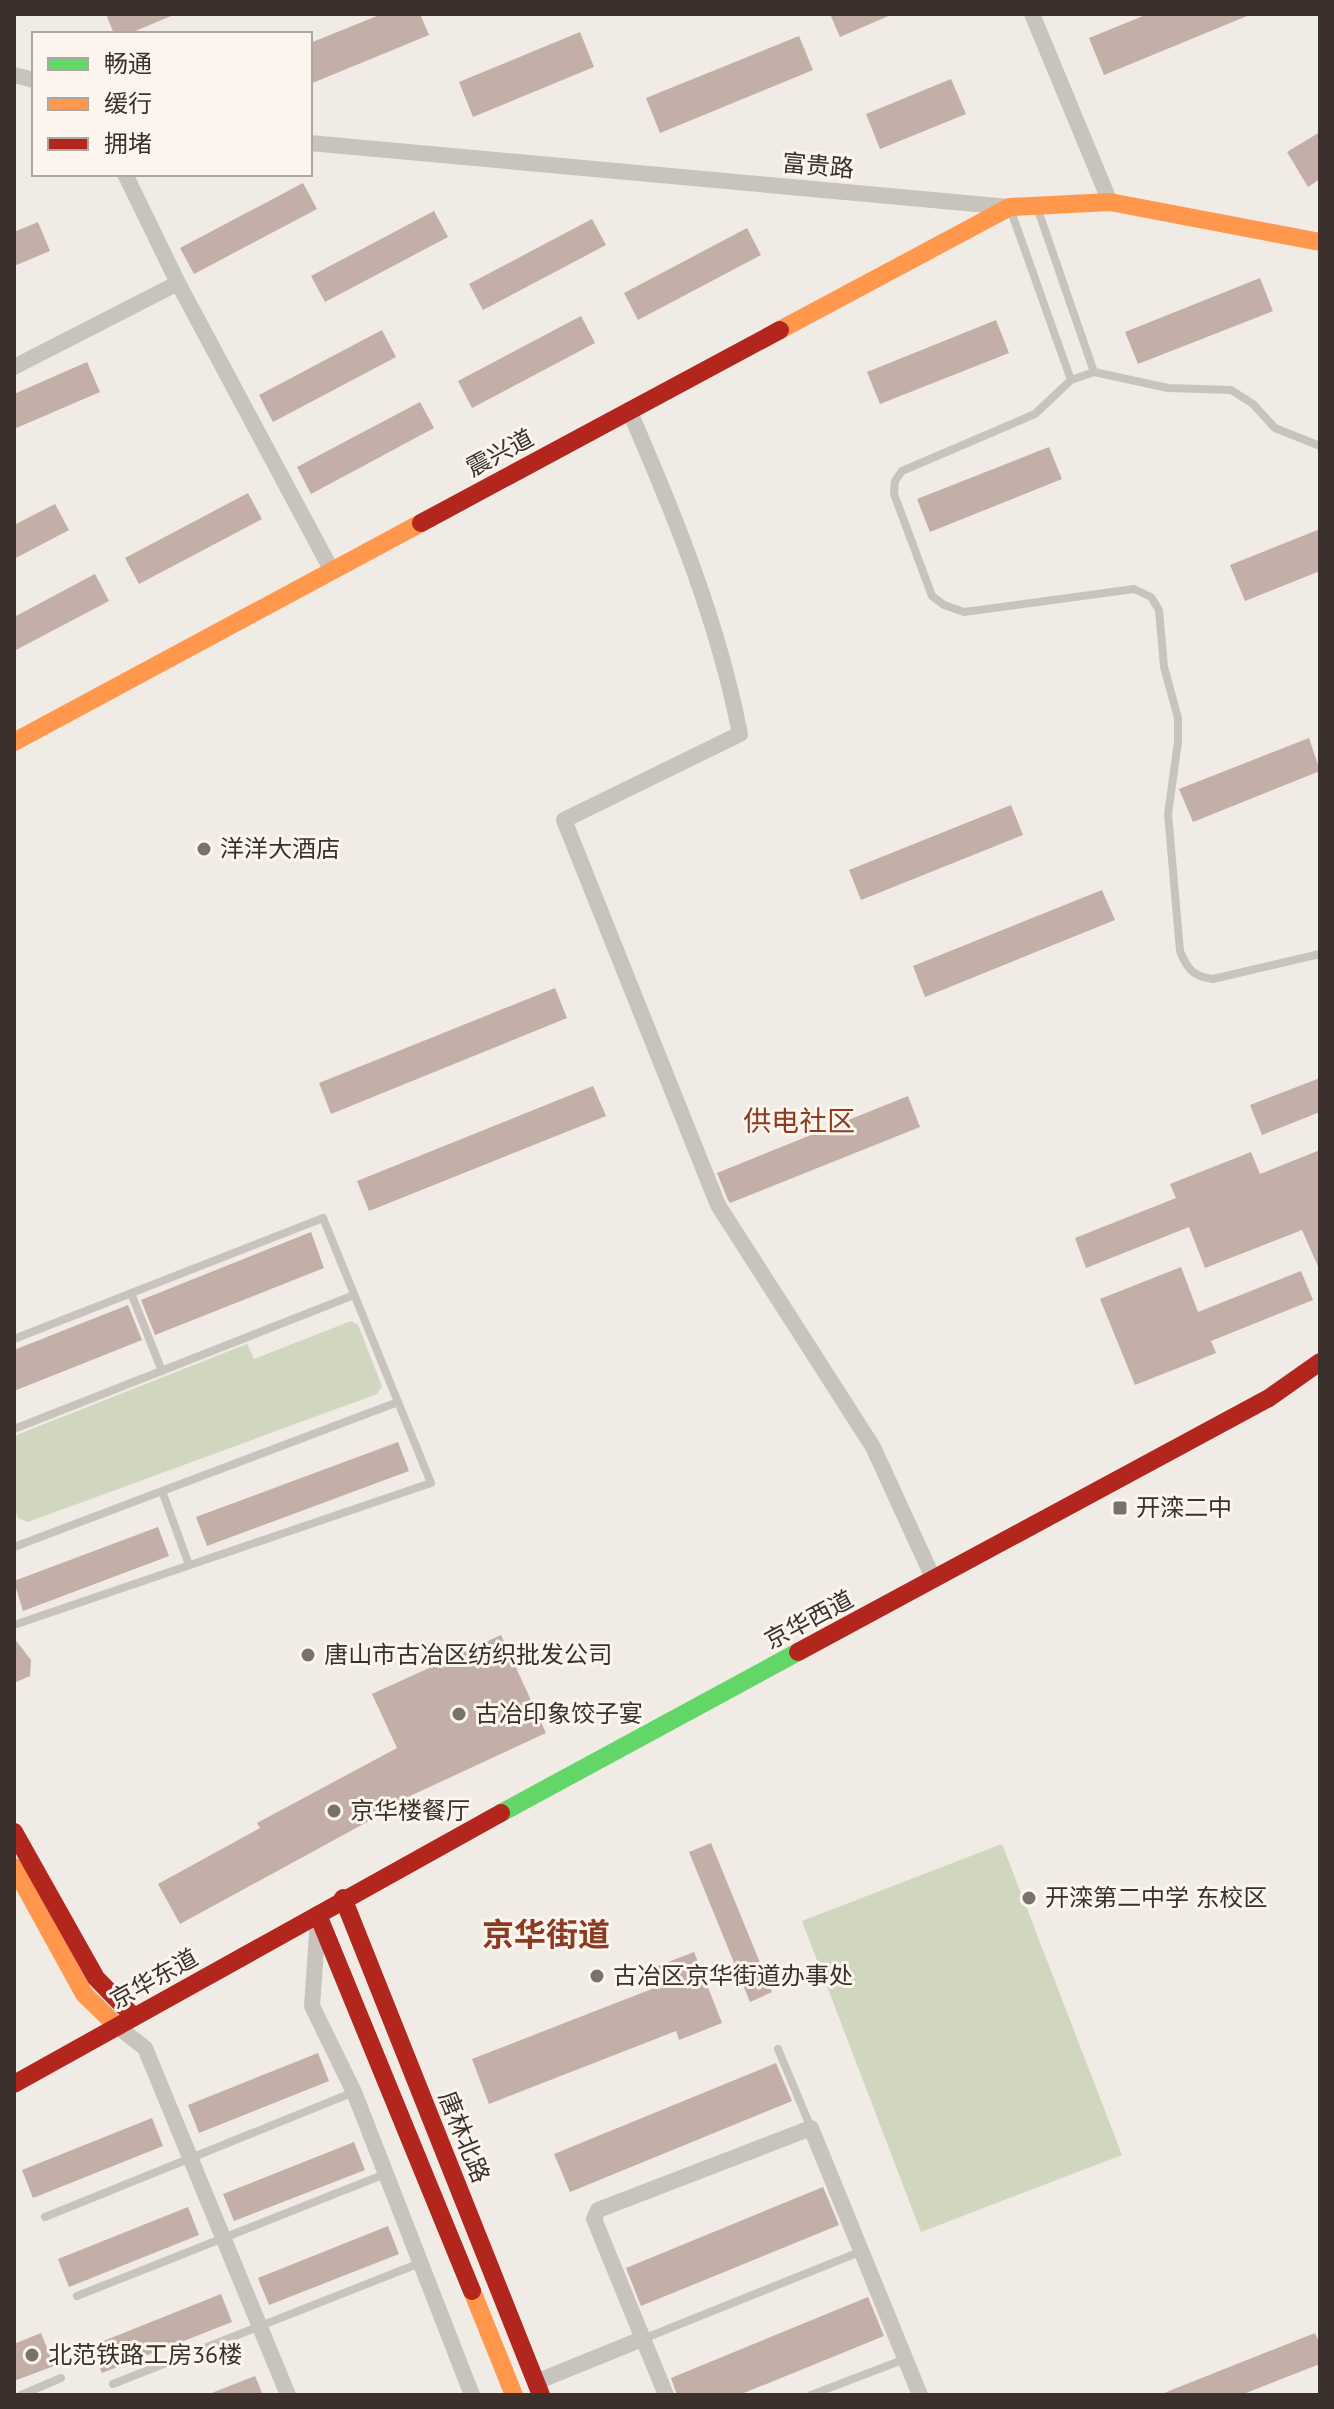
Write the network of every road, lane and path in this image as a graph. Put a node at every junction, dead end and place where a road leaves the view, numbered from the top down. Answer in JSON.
{"nodes":[{"id":1,"x":1032,"y":14,"type":"edge"},
{"id":2,"x":312,"y":143,"type":"edge"},
{"id":3,"x":126,"y":176,"type":"edge"},
{"id":4,"x":1110,"y":202,"type":"junction"},
{"id":5,"x":1036,"y":205,"type":"junction"},
{"id":6,"x":1010,"y":207,"type":"junction"},
{"id":7,"x":1320,"y":242,"type":"edge"},
{"id":8,"x":178,"y":283,"type":"junction"},
{"id":9,"x":14,"y":367,"type":"edge"},
{"id":10,"x":1094,"y":372,"type":"junction"},
{"id":11,"x":1071,"y":380,"type":"junction"},
{"id":12,"x":629,"y":410,"type":"junction"},
{"id":13,"x":1320,"y":446,"type":"edge"},
{"id":14,"x":332,"y":571,"type":"junction"},
{"id":15,"x":14,"y":742,"type":"edge"},
{"id":16,"x":1320,"y":954,"type":"edge"},
{"id":17,"x":131,"y":1293,"type":"junction"},
{"id":18,"x":354,"y":1295,"type":"junction"},
{"id":19,"x":14,"y":1339,"type":"edge"},
{"id":20,"x":1320,"y":1362,"type":"edge"},
{"id":21,"x":162,"y":1371,"type":"junction"},
{"id":22,"x":398,"y":1402,"type":"junction"},
{"id":23,"x":14,"y":1429,"type":"edge"},
{"id":24,"x":162,"y":1491,"type":"junction"},
{"id":25,"x":15,"y":1544,"type":"edge"},
{"id":26,"x":189,"y":1565,"type":"junction"},
{"id":27,"x":934,"y":1580,"type":"junction"},
{"id":28,"x":14,"y":1625,"type":"edge"},
{"id":29,"x":14,"y":1832,"type":"edge"},
{"id":30,"x":14,"y":1867,"type":"edge"},
{"id":31,"x":343,"y":1898,"type":"junction"},
{"id":32,"x":318,"y":1915,"type":"junction"},
{"id":33,"x":126,"y":2022,"type":"junction"},
{"id":34,"x":778,"y":2049,"type":"dead end"},
{"id":35,"x":14,"y":2084,"type":"edge"},
{"id":36,"x":354,"y":2092,"type":"junction"},
{"id":37,"x":811,"y":2128,"type":"junction"},
{"id":38,"x":193,"y":2157,"type":"junction"},
{"id":39,"x":385,"y":2174,"type":"junction"},
{"id":40,"x":45,"y":2217,"type":"dead end"},
{"id":41,"x":225,"y":2237,"type":"junction"},
{"id":42,"x":862,"y":2251,"type":"junction"},
{"id":43,"x":420,"y":2263,"type":"junction"},
{"id":44,"x":77,"y":2296,"type":"dead end"},
{"id":45,"x":260,"y":2326,"type":"junction"},
{"id":46,"x":642,"y":2339,"type":"junction"},
{"id":47,"x":905,"y":2358,"type":"junction"},
{"id":48,"x":61,"y":2378,"type":"dead end"},
{"id":49,"x":113,"y":2384,"type":"dead end"},
{"id":50,"x":538,"y":2389,"type":"edge"},
{"id":51,"x":21,"y":2395,"type":"edge"},
{"id":52,"x":288,"y":2395,"type":"edge"},
{"id":53,"x":472,"y":2395,"type":"edge"},
{"id":54,"x":514,"y":2395,"type":"edge"},
{"id":55,"x":666,"y":2395,"type":"edge"},
{"id":56,"x":811,"y":2395,"type":"edge"},
{"id":57,"x":920,"y":2395,"type":"edge"}],
"edges":[{"from":1,"to":4,"type":"street"},
{"from":2,"to":6,"type":"street","name":"富贵路"},
{"from":3,"to":8,"type":"street"},
{"from":4,"to":5,"type":"main road","name":"富贵路"},
{"from":4,"to":7,"type":"main road","name":"富贵路"},
{"from":5,"to":6,"type":"main road","name":"富贵路"},
{"from":5,"to":10,"type":"lane"},
{"from":6,"to":11,"type":"lane"},
{"from":6,"to":12,"type":"main road","name":"震兴道"},
{"from":8,"to":9,"type":"street"},
{"from":8,"to":14,"type":"street"},
{"from":10,"to":11,"type":"lane"},
{"from":10,"to":13,"type":"lane"},
{"from":11,"to":16,"type":"lane"},
{"from":12,"to":14,"type":"main road","name":"震兴道"},
{"from":12,"to":27,"type":"street"},
{"from":14,"to":15,"type":"main road","name":"震兴道"},
{"from":17,"to":18,"type":"lane"},
{"from":17,"to":19,"type":"lane"},
{"from":17,"to":21,"type":"lane"},
{"from":18,"to":21,"type":"lane"},
{"from":18,"to":22,"type":"lane"},
{"from":20,"to":27,"type":"main road","name":"京华西道"},
{"from":21,"to":23,"type":"lane"},
{"from":22,"to":24,"type":"lane"},
{"from":22,"to":26,"type":"lane"},
{"from":24,"to":25,"type":"lane"},
{"from":24,"to":26,"type":"lane"},
{"from":26,"to":28,"type":"lane"},
{"from":27,"to":31,"type":"main road","name":"京华西道"},
{"from":29,"to":33,"type":"main road"},
{"from":30,"to":33,"type":"main road"},
{"from":31,"to":32,"type":"main road","name":"京华西道"},
{"from":31,"to":50,"type":"main road","name":"唐林北路"},
{"from":32,"to":33,"type":"main road","name":"京华东道"},
{"from":32,"to":36,"type":"street"},
{"from":32,"to":54,"type":"main road"},
{"from":33,"to":35,"type":"main road","name":"京华东道"},
{"from":33,"to":38,"type":"street"},
{"from":34,"to":37,"type":"lane"},
{"from":36,"to":38,"type":"lane"},
{"from":36,"to":39,"type":"street"},
{"from":37,"to":42,"type":"street"},
{"from":37,"to":46,"type":"street"},
{"from":38,"to":40,"type":"lane"},
{"from":38,"to":41,"type":"street"},
{"from":39,"to":41,"type":"lane"},
{"from":39,"to":43,"type":"street"},
{"from":41,"to":44,"type":"lane"},
{"from":41,"to":45,"type":"street"},
{"from":42,"to":46,"type":"lane"},
{"from":42,"to":47,"type":"street"},
{"from":43,"to":45,"type":"lane"},
{"from":43,"to":53,"type":"street"},
{"from":45,"to":49,"type":"lane"},
{"from":45,"to":52,"type":"street"},
{"from":46,"to":50,"type":"street"},
{"from":46,"to":55,"type":"street"},
{"from":47,"to":56,"type":"lane"},
{"from":47,"to":57,"type":"street"},
{"from":48,"to":51,"type":"lane"}]}
